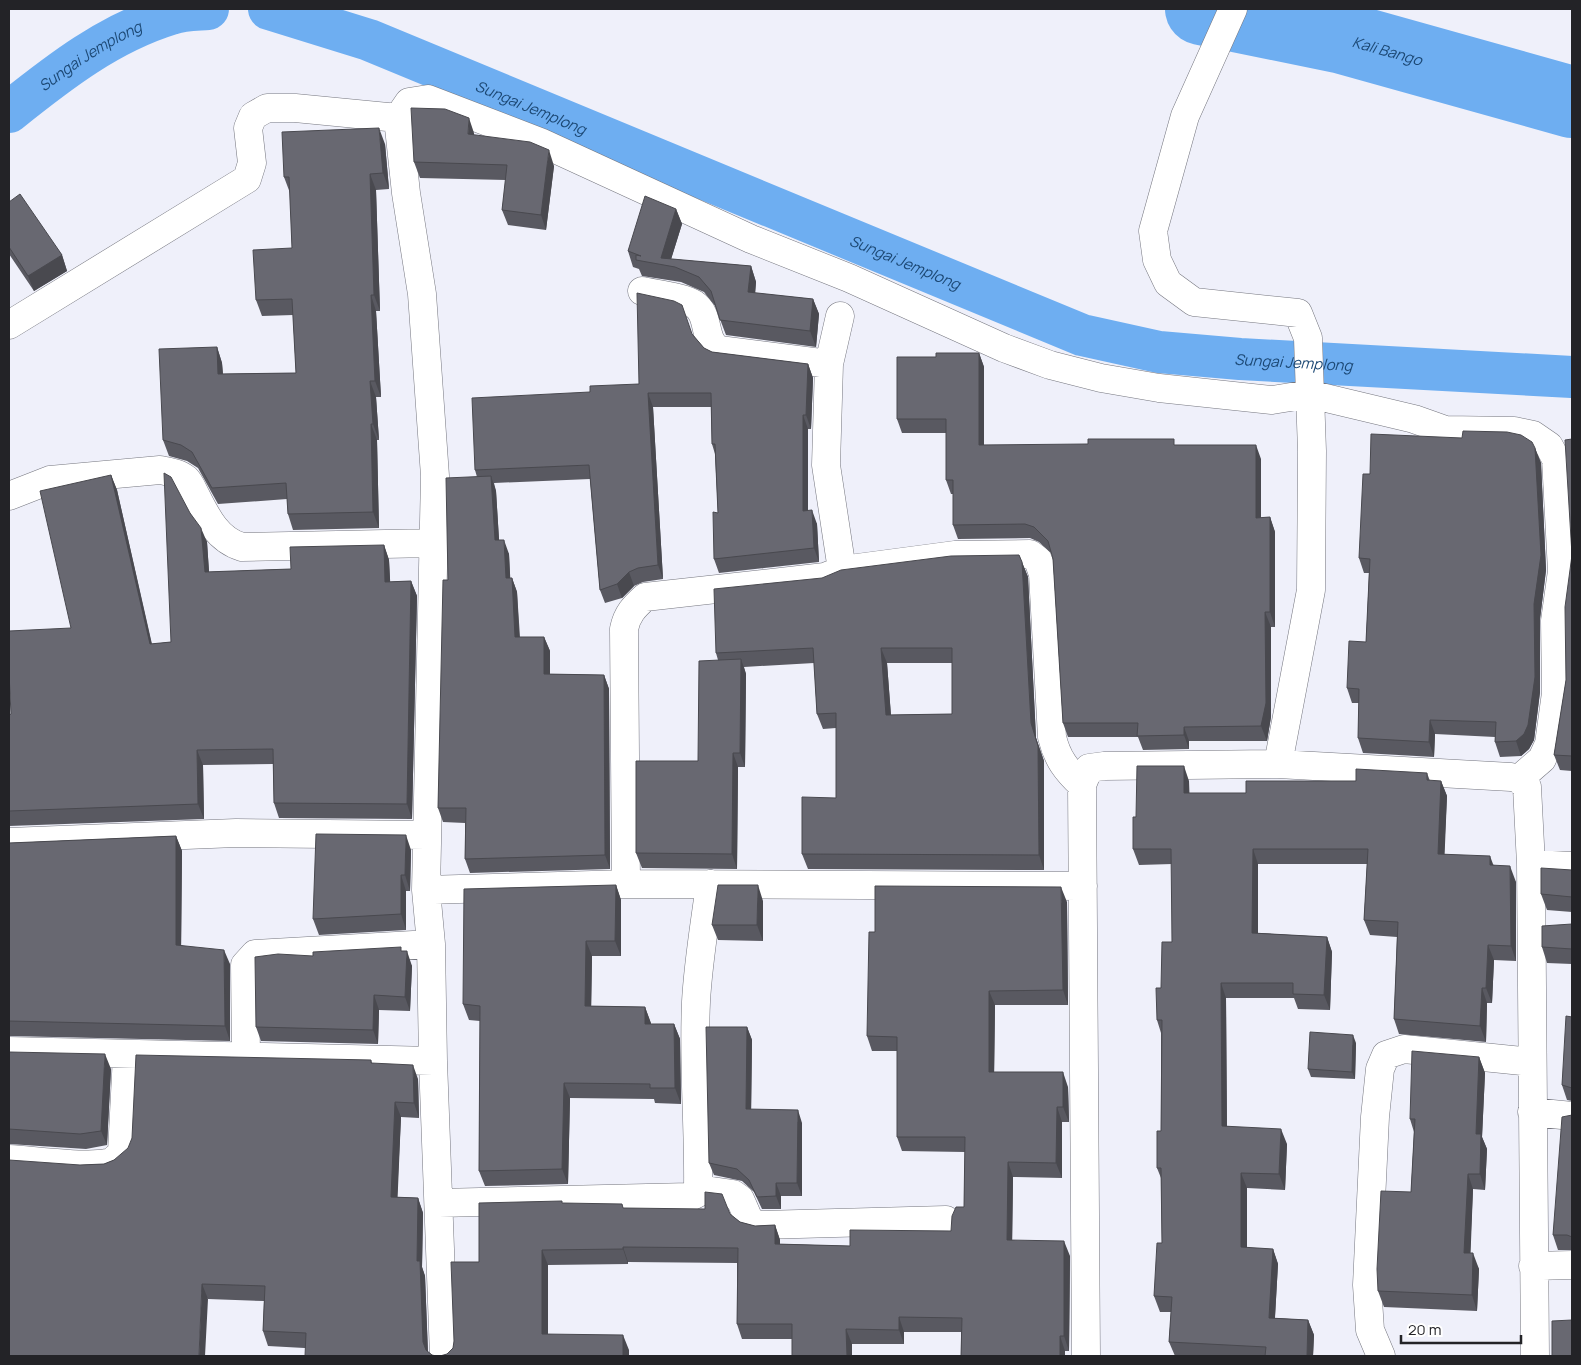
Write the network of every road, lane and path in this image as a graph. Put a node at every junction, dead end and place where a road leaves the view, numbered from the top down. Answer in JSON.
{"nodes":[{"id":1,"x":1233,"y":9,"type":"edge"},
{"id":2,"x":398,"y":118,"type":"junction"},
{"id":3,"x":642,"y":291,"type":"dead end"},
{"id":4,"x":840,"y":316,"type":"dead end"},
{"id":5,"x":9,"y":325,"type":"edge"},
{"id":6,"x":829,"y":364,"type":"junction"},
{"id":7,"x":1309,"y":387,"type":"junction"},
{"id":8,"x":9,"y":496,"type":"edge"},
{"id":9,"x":432,"y":543,"type":"junction"},
{"id":10,"x":842,"y":570,"type":"junction"},
{"id":11,"x":1567,"y":571,"type":"edge"},
{"id":12,"x":1278,"y":764,"type":"junction"},
{"id":13,"x":1519,"y":779,"type":"junction"},
{"id":14,"x":1082,"y":785,"type":"junction"},
{"id":15,"x":426,"y":835,"type":"junction"},
{"id":16,"x":9,"y":842,"type":"edge"},
{"id":17,"x":1531,"y":864,"type":"junction"},
{"id":18,"x":1572,"y":866,"type":"edge"},
{"id":19,"x":626,"y":884,"type":"junction"},
{"id":20,"x":710,"y":884,"type":"junction"},
{"id":21,"x":1083,"y":886,"type":"junction"},
{"id":22,"x":426,"y":890,"type":"junction"},
{"id":23,"x":431,"y":944,"type":"junction"},
{"id":24,"x":9,"y":1051,"type":"edge"},
{"id":25,"x":127,"y":1055,"type":"junction"},
{"id":26,"x":246,"y":1057,"type":"junction"},
{"id":27,"x":432,"y":1061,"type":"junction"},
{"id":28,"x":1532,"y":1062,"type":"junction"},
{"id":29,"x":1532,"y":1112,"type":"junction"},
{"id":30,"x":1572,"y":1116,"type":"edge"},
{"id":31,"x":9,"y":1159,"type":"edge"},
{"id":32,"x":698,"y":1189,"type":"junction"},
{"id":33,"x":439,"y":1203,"type":"junction"},
{"id":34,"x":946,"y":1220,"type":"dead end"},
{"id":35,"x":1572,"y":1265,"type":"edge"},
{"id":36,"x":1533,"y":1266,"type":"junction"},
{"id":37,"x":444,"y":1356,"type":"edge"},
{"id":38,"x":1086,"y":1356,"type":"edge"},
{"id":39,"x":1380,"y":1356,"type":"edge"},
{"id":40,"x":1535,"y":1356,"type":"edge"}],
"edges":[{"from":1,"to":7,"type":"street"},
{"from":2,"to":5,"type":"street"},
{"from":2,"to":7,"type":"street"},
{"from":2,"to":9,"type":"street"},
{"from":3,"to":6,"type":"street"},
{"from":4,"to":6,"type":"street"},
{"from":6,"to":10,"type":"street"},
{"from":7,"to":11,"type":"street"},
{"from":7,"to":12,"type":"street"},
{"from":8,"to":9,"type":"street"},
{"from":9,"to":15,"type":"street"},
{"from":10,"to":14,"type":"street"},
{"from":10,"to":19,"type":"street"},
{"from":11,"to":13,"type":"street"},
{"from":12,"to":13,"type":"street"},
{"from":12,"to":14,"type":"street"},
{"from":13,"to":17,"type":"street"},
{"from":14,"to":21,"type":"street"},
{"from":15,"to":16,"type":"street"},
{"from":15,"to":22,"type":"street"},
{"from":17,"to":18,"type":"street"},
{"from":17,"to":28,"type":"street"},
{"from":19,"to":20,"type":"street"},
{"from":19,"to":22,"type":"street"},
{"from":20,"to":21,"type":"street"},
{"from":20,"to":32,"type":"street"},
{"from":21,"to":38,"type":"street"},
{"from":22,"to":23,"type":"street"},
{"from":23,"to":26,"type":"street"},
{"from":23,"to":27,"type":"street"},
{"from":24,"to":25,"type":"street"},
{"from":25,"to":26,"type":"street"},
{"from":25,"to":31,"type":"street"},
{"from":26,"to":27,"type":"street"},
{"from":27,"to":33,"type":"street"},
{"from":28,"to":29,"type":"street"},
{"from":28,"to":39,"type":"street"},
{"from":29,"to":30,"type":"street"},
{"from":29,"to":36,"type":"street"},
{"from":32,"to":33,"type":"street"},
{"from":32,"to":34,"type":"street"},
{"from":33,"to":37,"type":"street"},
{"from":35,"to":36,"type":"street"},
{"from":36,"to":40,"type":"street"}]}
